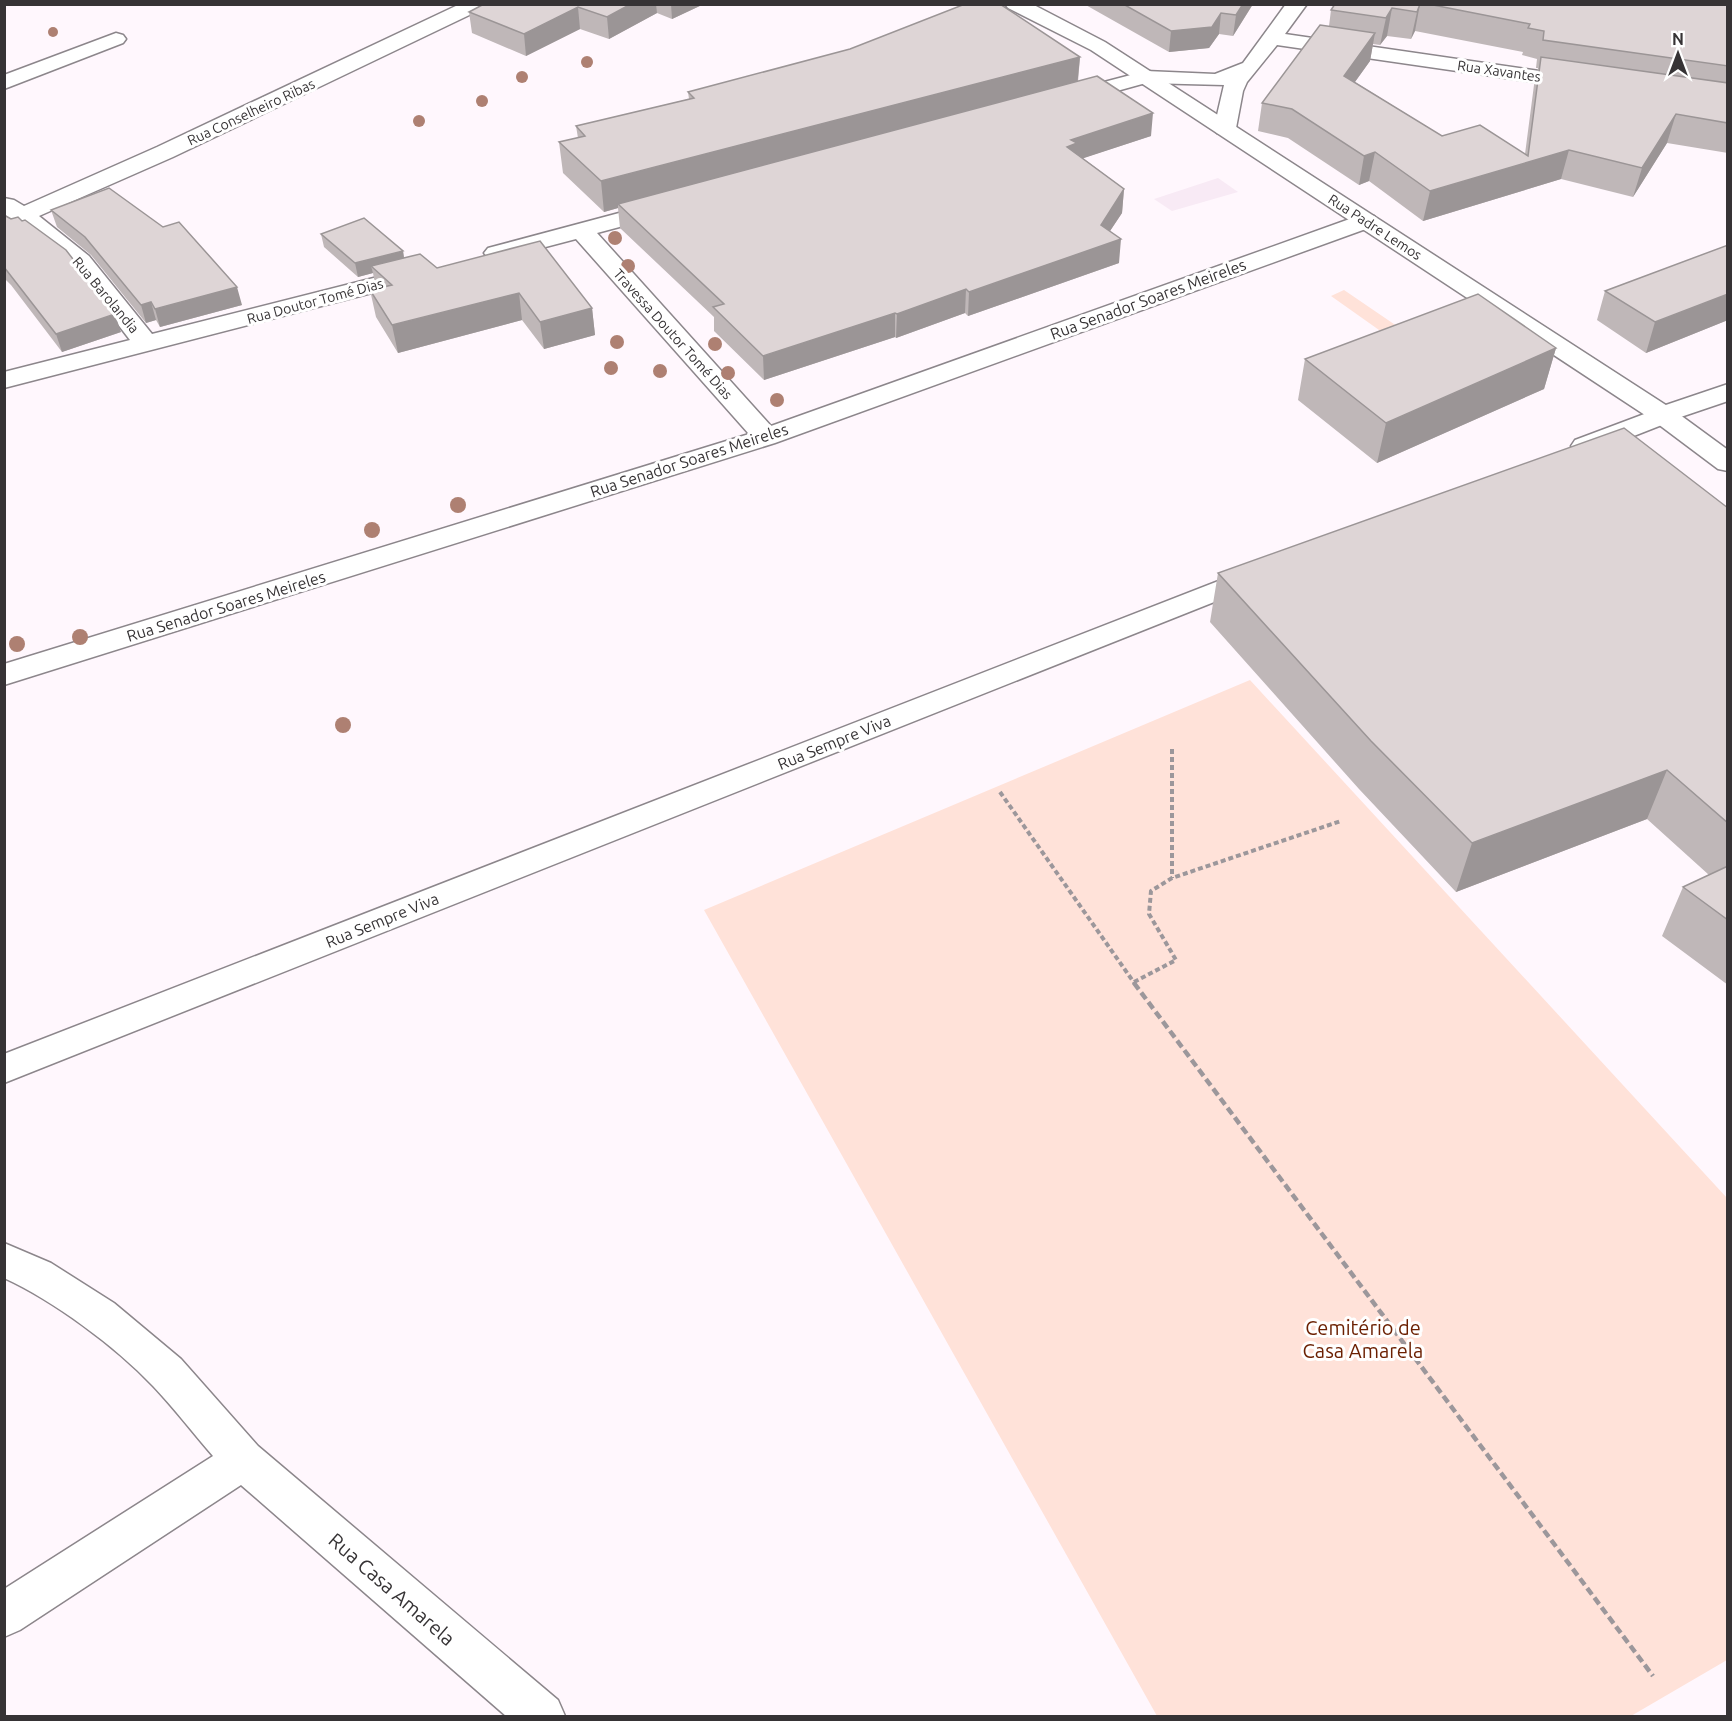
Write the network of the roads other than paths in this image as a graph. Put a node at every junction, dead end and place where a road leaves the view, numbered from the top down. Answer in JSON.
{"nodes":[{"id":1,"x":477,"y":4,"type":"edge"},
{"id":2,"x":1015,"y":4,"type":"edge"},
{"id":3,"x":1297,"y":4,"type":"edge"},
{"id":4,"x":1271,"y":38,"type":"junction"},
{"id":5,"x":116,"y":39,"type":"dead end"},
{"id":6,"x":1250,"y":67,"type":"junction"},
{"id":7,"x":1146,"y":77,"type":"junction"},
{"id":8,"x":4,"y":82,"type":"edge"},
{"id":9,"x":1600,"y":86,"type":"edge"},
{"id":10,"x":1048,"y":103,"type":"edge"},
{"id":11,"x":1226,"y":128,"type":"junction"},
{"id":12,"x":684,"y":202,"type":"edge"},
{"id":13,"x":14,"y":210,"type":"edge"},
{"id":14,"x":1366,"y":221,"type":"junction"},
{"id":15,"x":581,"y":230,"type":"junction"},
{"id":16,"x":478,"y":258,"type":"edge"},
{"id":17,"x":433,"y":270,"type":"edge"},
{"id":18,"x":147,"y":345,"type":"junction"},
{"id":19,"x":4,"y":380,"type":"edge"},
{"id":20,"x":1728,"y":392,"type":"edge"},
{"id":21,"x":1663,"y":415,"type":"junction"},
{"id":22,"x":766,"y":437,"type":"junction"},
{"id":23,"x":1557,"y":457,"type":"edge"},
{"id":24,"x":1728,"y":463,"type":"edge"},
{"id":25,"x":1280,"y":566,"type":"edge"},
{"id":26,"x":4,"y":675,"type":"edge"},
{"id":27,"x":4,"y":1069,"type":"edge"},
{"id":28,"x":4,"y":1260,"type":"edge"},
{"id":29,"x":243,"y":1460,"type":"junction"},
{"id":30,"x":4,"y":1615,"type":"edge"},
{"id":31,"x":542,"y":1716,"type":"edge"}],
"edges":[{"from":1,"to":13,"type":"street","name":"Rua Conselheiro Ribas"},
{"from":2,"to":7,"type":"street","name":"Rua Padre Lemos"},
{"from":3,"to":4,"type":"street"},
{"from":4,"to":6,"type":"street"},
{"from":4,"to":9,"type":"street","name":"Rua Xavantes"},
{"from":5,"to":8,"type":"street"},
{"from":6,"to":7,"type":"street"},
{"from":6,"to":11,"type":"street"},
{"from":7,"to":10,"type":"street"},
{"from":7,"to":11,"type":"street","name":"Rua Padre Lemos"},
{"from":11,"to":14,"type":"street","name":"Rua Padre Lemos"},
{"from":12,"to":15,"type":"street"},
{"from":13,"to":18,"type":"street","name":"Rua Barolandia"},
{"from":14,"to":21,"type":"street","name":"Rua Padre Lemos"},
{"from":14,"to":22,"type":"street","name":"Rua Senador Soares Meireles"},
{"from":15,"to":16,"type":"street"},
{"from":15,"to":22,"type":"street","name":"Travessa Doutor Tomé Dias"},
{"from":17,"to":18,"type":"street","name":"Rua Doutor Tomé Dias"},
{"from":18,"to":19,"type":"street","name":"Rua Doutor Tomé Dias"},
{"from":20,"to":21,"type":"street"},
{"from":21,"to":23,"type":"street"},
{"from":21,"to":24,"type":"street","name":"Rua Padre Lemos"},
{"from":22,"to":26,"type":"street","name":"Rua Senador Soares Meireles"},
{"from":25,"to":27,"type":"street","name":"Rua Sempre Viva"},
{"from":28,"to":29,"type":"street","name":"Rua Casa Amarela"},
{"from":29,"to":30,"type":"street"},
{"from":29,"to":31,"type":"street","name":"Rua Casa Amarela"}]}
